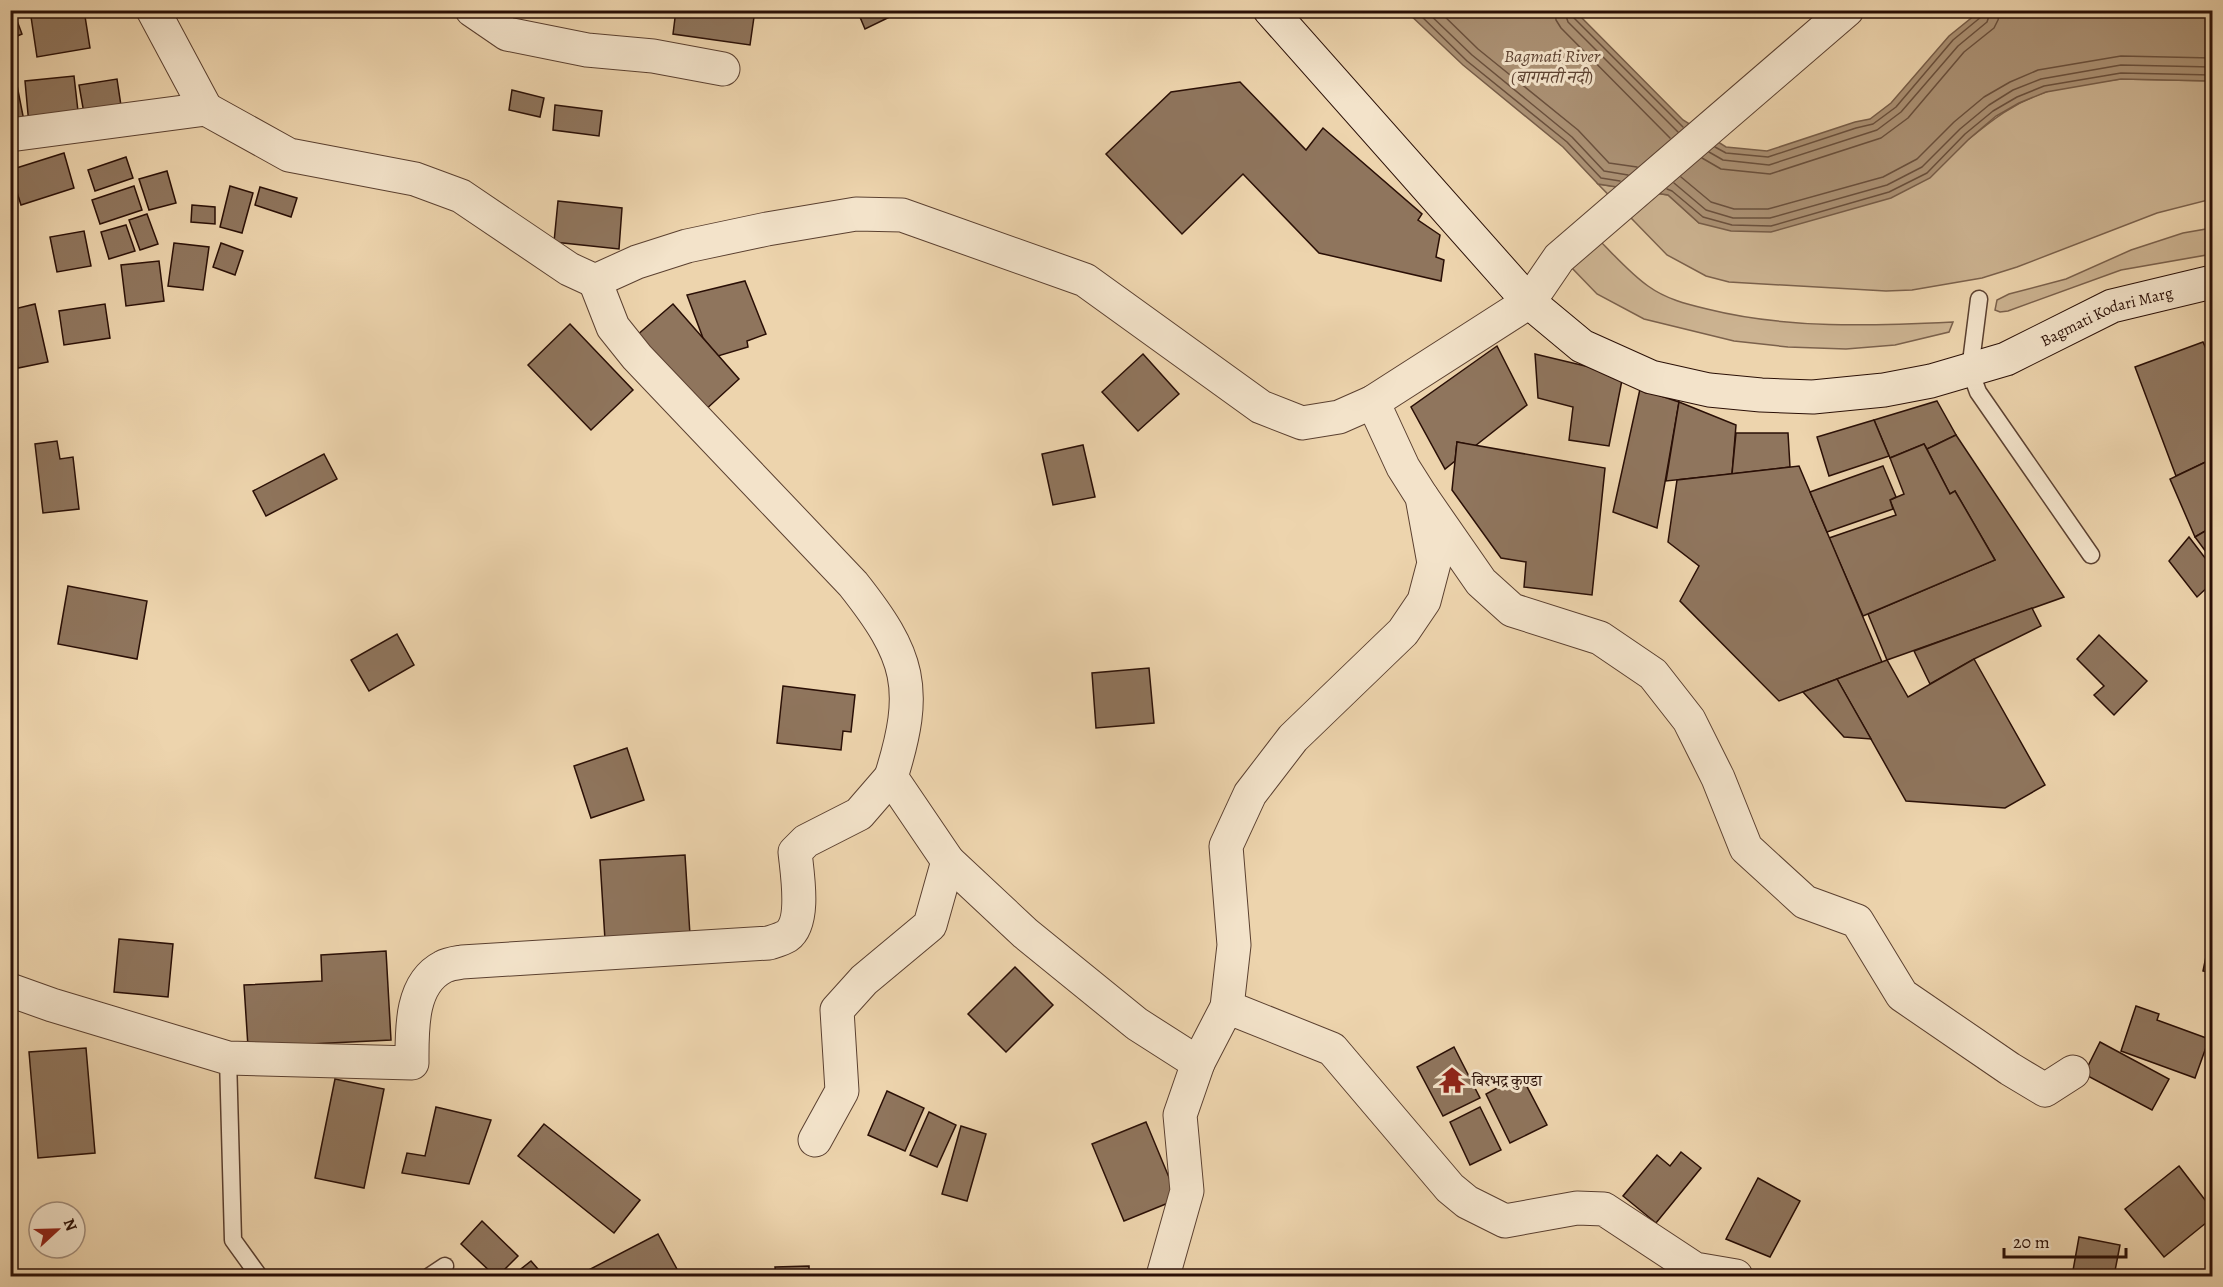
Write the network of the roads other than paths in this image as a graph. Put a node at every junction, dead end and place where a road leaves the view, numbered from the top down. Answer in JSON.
{"nodes":[{"id":1,"x":153,"y":10,"type":"edge"},
{"id":2,"x":472,"y":10,"type":"edge"},
{"id":3,"x":1270,"y":10,"type":"edge"},
{"id":4,"x":1847,"y":10,"type":"edge"},
{"id":5,"x":723,"y":69,"type":"dead end"},
{"id":6,"x":207,"y":109,"type":"junction"},
{"id":7,"x":10,"y":135,"type":"edge"},
{"id":8,"x":595,"y":281,"type":"junction"},
{"id":9,"x":2212,"y":282,"type":"edge"},
{"id":10,"x":1979,"y":299,"type":"dead end"},
{"id":11,"x":1529,"y":302,"type":"junction"},
{"id":12,"x":1970,"y":370,"type":"junction"},
{"id":13,"x":1373,"y":402,"type":"junction"},
{"id":14,"x":1422,"y":497,"type":"junction"},
{"id":15,"x":2091,"y":555,"type":"dead end"},
{"id":16,"x":891,"y":777,"type":"junction"},
{"id":17,"x":948,"y":861,"type":"junction"},
{"id":18,"x":10,"y":990,"type":"edge"},
{"id":19,"x":1227,"y":1007,"type":"junction"},
{"id":20,"x":228,"y":1058,"type":"junction"},
{"id":21,"x":1198,"y":1063,"type":"junction"},
{"id":22,"x":2073,"y":1072,"type":"dead end"},
{"id":23,"x":814,"y":1140,"type":"dead end"},
{"id":24,"x":445,"y":1266,"type":"dead end"},
{"id":25,"x":260,"y":1276,"type":"edge"},
{"id":26,"x":430,"y":1276,"type":"edge"},
{"id":27,"x":1163,"y":1276,"type":"edge"},
{"id":28,"x":1736,"y":1276,"type":"edge"}],
"edges":[{"from":1,"to":6,"type":"street"},
{"from":2,"to":5,"type":"street"},
{"from":3,"to":11,"type":"street","name":"Bagmati Kodari Marg"},
{"from":4,"to":11,"type":"street"},
{"from":6,"to":7,"type":"street"},
{"from":6,"to":8,"type":"street"},
{"from":8,"to":13,"type":"street"},
{"from":8,"to":16,"type":"street"},
{"from":9,"to":12,"type":"street","name":"Bagmati Kodari Marg"},
{"from":10,"to":12,"type":"lane"},
{"from":11,"to":12,"type":"street","name":"Bagmati Kodari Marg"},
{"from":11,"to":13,"type":"street"},
{"from":12,"to":15,"type":"lane"},
{"from":13,"to":14,"type":"street"},
{"from":14,"to":19,"type":"street"},
{"from":14,"to":22,"type":"street"},
{"from":16,"to":17,"type":"street"},
{"from":16,"to":20,"type":"street"},
{"from":17,"to":21,"type":"street"},
{"from":17,"to":23,"type":"street"},
{"from":18,"to":20,"type":"street"},
{"from":19,"to":21,"type":"street"},
{"from":19,"to":28,"type":"street"},
{"from":20,"to":25,"type":"lane"},
{"from":21,"to":27,"type":"street"},
{"from":24,"to":26,"type":"lane"}]}
